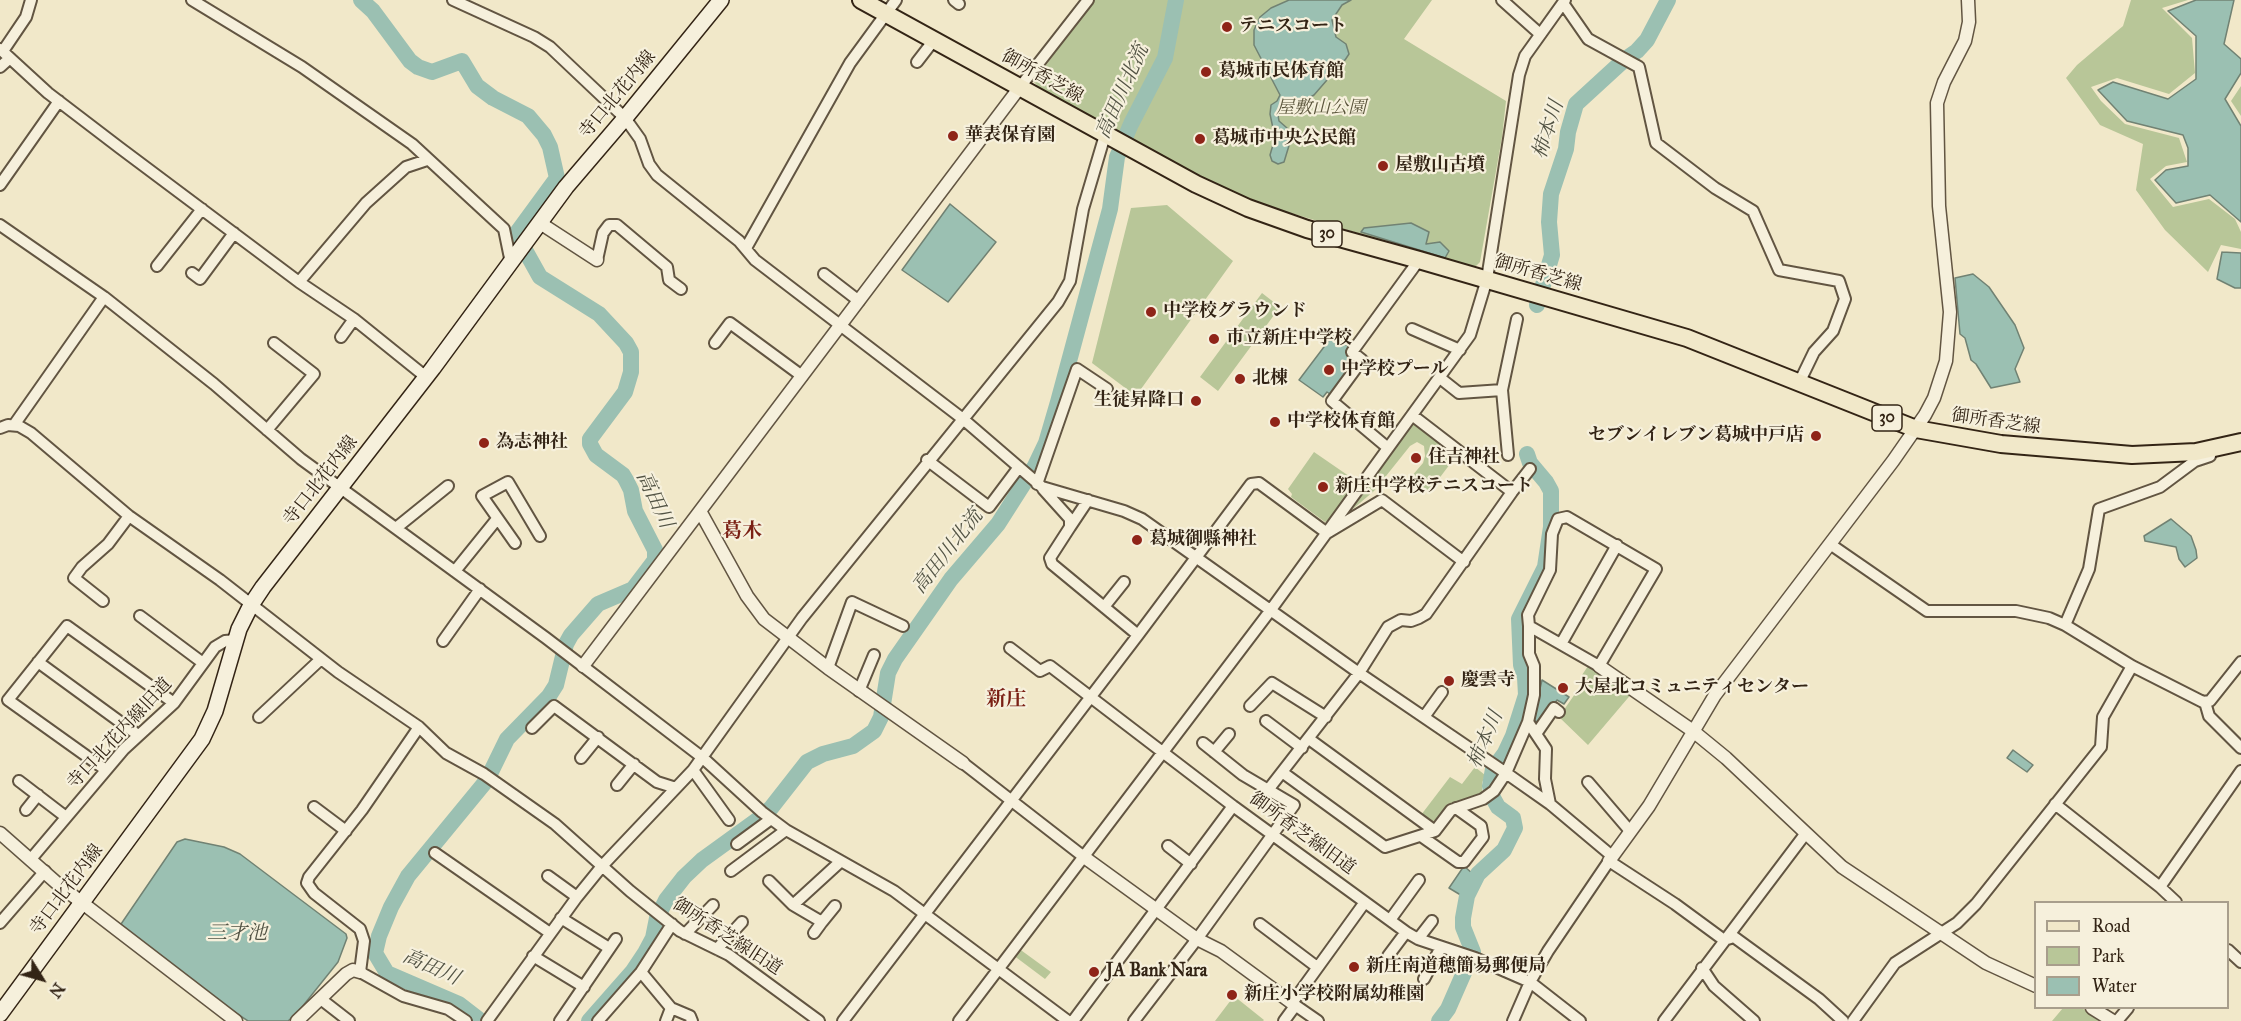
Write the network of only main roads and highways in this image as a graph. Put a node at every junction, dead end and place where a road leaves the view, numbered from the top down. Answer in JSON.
{"nodes":[{"id":1,"x":722,"y":0,"type":"edge"},
{"id":2,"x":861,"y":0,"type":"edge"},
{"id":3,"x":2235,"y":443,"type":"edge"},
{"id":4,"x":4,"y":1016,"type":"edge"}],
"edges":[{"from":1,"to":4,"type":"main road","name":"寺口北花内線"},
{"from":2,"to":3,"type":"main road","name":"御所香芝線","number":"30"}]}
